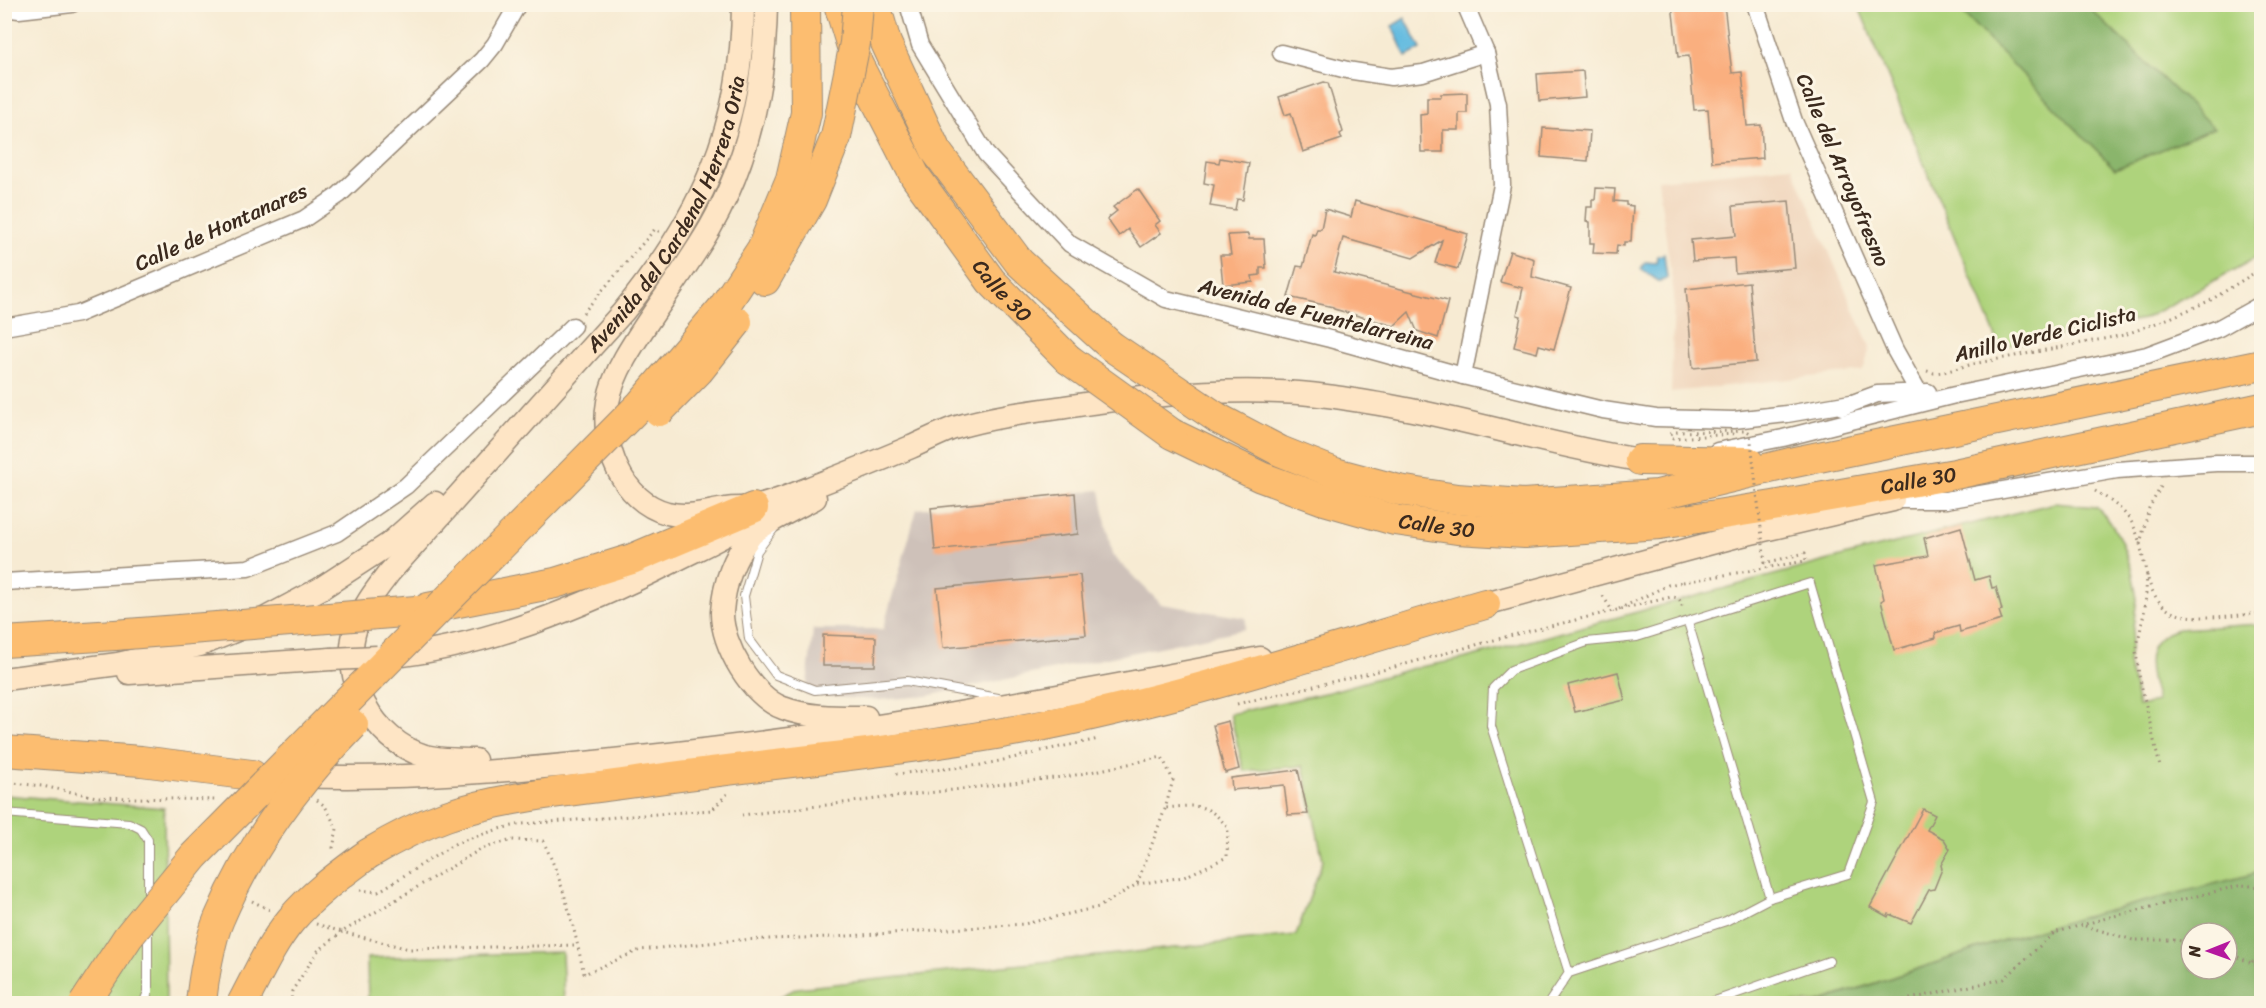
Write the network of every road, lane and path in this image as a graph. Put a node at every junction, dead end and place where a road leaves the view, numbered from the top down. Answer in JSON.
{"nodes":[{"id":1,"x":72,"y":4,"type":"edge"},
{"id":2,"x":518,"y":4,"type":"edge"},
{"id":3,"x":743,"y":4,"type":"edge"},
{"id":4,"x":766,"y":4,"type":"edge"},
{"id":5,"x":805,"y":4,"type":"edge"},
{"id":6,"x":839,"y":4,"type":"edge"},
{"id":7,"x":858,"y":4,"type":"edge"},
{"id":8,"x":875,"y":4,"type":"edge"},
{"id":9,"x":908,"y":4,"type":"edge"},
{"id":10,"x":1465,"y":4,"type":"edge"},
{"id":11,"x":1755,"y":4,"type":"edge"},
{"id":12,"x":4,"y":8,"type":"edge"},
{"id":13,"x":1281,"y":53,"type":"dead end"},
{"id":14,"x":1486,"y":53,"type":"junction"},
{"id":15,"x":676,"y":242,"type":"junction"},
{"id":16,"x":2262,"y":268,"type":"edge"},
{"id":17,"x":2262,"y":304,"type":"edge"},
{"id":18,"x":730,"y":315,"type":"junction"},
{"id":19,"x":573,"y":326,"type":"joint"},
{"id":20,"x":4,"y":327,"type":"edge"},
{"id":21,"x":1895,"y":350,"type":"junction"},
{"id":22,"x":2262,"y":365,"type":"edge"},
{"id":23,"x":1919,"y":366,"type":"dead end"},
{"id":24,"x":1463,"y":376,"type":"junction"},
{"id":25,"x":1918,"y":391,"type":"junction"},
{"id":26,"x":1896,"y":392,"type":"junction"},
{"id":27,"x":1956,"y":395,"type":"junction"},
{"id":28,"x":540,"y":403,"type":"junction"},
{"id":29,"x":1851,"y":403,"type":"junction"},
{"id":30,"x":2262,"y":408,"type":"edge"},
{"id":31,"x":1734,"y":434,"type":"dead end"},
{"id":32,"x":1748,"y":445,"type":"junction"},
{"id":33,"x":1640,"y":460,"type":"junction"},
{"id":34,"x":1790,"y":463,"type":"junction"},
{"id":35,"x":2262,"y":463,"type":"edge"},
{"id":36,"x":1955,"y":474,"type":"junction"},
{"id":37,"x":2170,"y":480,"type":"dead end"},
{"id":38,"x":2090,"y":488,"type":"dead end"},
{"id":39,"x":1893,"y":500,"type":"junction"},
{"id":40,"x":785,"y":506,"type":"junction"},
{"id":41,"x":753,"y":508,"type":"junction"},
{"id":42,"x":2140,"y":546,"type":"junction"},
{"id":43,"x":2147,"y":573,"type":"junction"},
{"id":44,"x":4,"y":582,"type":"edge"},
{"id":45,"x":1603,"y":596,"type":"dead end"},
{"id":46,"x":1485,"y":604,"type":"junction"},
{"id":47,"x":1613,"y":612,"type":"junction"},
{"id":48,"x":2262,"y":613,"type":"edge"},
{"id":49,"x":1688,"y":622,"type":"junction"},
{"id":50,"x":4,"y":642,"type":"edge"},
{"id":51,"x":9,"y":678,"type":"edge"},
{"id":52,"x":1024,"y":704,"type":"junction"},
{"id":53,"x":945,"y":716,"type":"junction"},
{"id":54,"x":733,"y":748,"type":"junction"},
{"id":55,"x":4,"y":751,"type":"edge"},
{"id":56,"x":4,"y":763,"type":"edge"},
{"id":57,"x":2160,"y":767,"type":"dead end"},
{"id":58,"x":252,"y":775,"type":"junction"},
{"id":59,"x":4,"y":782,"type":"edge"},
{"id":60,"x":223,"y":800,"type":"dead end"},
{"id":61,"x":1165,"y":808,"type":"junction"},
{"id":62,"x":4,"y":813,"type":"edge"},
{"id":63,"x":742,"y":815,"type":"dead end"},
{"id":64,"x":1137,"y":884,"type":"junction"},
{"id":65,"x":2262,"y":887,"type":"edge"},
{"id":66,"x":242,"y":896,"type":"dead end"},
{"id":67,"x":1770,"y":898,"type":"junction"},
{"id":68,"x":273,"y":911,"type":"dead end"},
{"id":69,"x":308,"y":922,"type":"dead end"},
{"id":70,"x":2080,"y":926,"type":"junction"},
{"id":71,"x":342,"y":932,"type":"junction"},
{"id":72,"x":2179,"y":941,"type":"edge"},
{"id":73,"x":578,"y":945,"type":"junction"},
{"id":74,"x":2262,"y":951,"type":"edge"},
{"id":75,"x":2239,"y":957,"type":"edge"},
{"id":76,"x":1829,"y":961,"type":"dead end"},
{"id":77,"x":2252,"y":962,"type":"junction"},
{"id":78,"x":2262,"y":968,"type":"edge"},
{"id":79,"x":1569,"y":973,"type":"junction"},
{"id":80,"x":84,"y":1004,"type":"edge"},
{"id":81,"x":143,"y":1004,"type":"edge"},
{"id":82,"x":201,"y":1004,"type":"edge"},
{"id":83,"x":242,"y":1004,"type":"edge"},
{"id":84,"x":291,"y":1004,"type":"edge"},
{"id":85,"x":1548,"y":1004,"type":"edge"},
{"id":86,"x":1706,"y":1004,"type":"edge"},
{"id":87,"x":1886,"y":1004,"type":"edge"}],
"edges":[{"from":1,"to":12,"type":"street"},
{"from":2,"to":20,"type":"street","name":"Calle de Hontanares"},
{"from":3,"to":15,"type":"street","name":"Avenida del Cardenal Herrera Oria"},
{"from":4,"to":41,"type":"street","name":"Avenida del Cardenal Herrera Oria"},
{"from":5,"to":18,"type":"highway"},
{"from":6,"to":36,"type":"highway","name":"Calle 30","bridge":true},
{"from":7,"to":18,"type":"highway","bridge":true},
{"from":8,"to":34,"type":"highway","name":"Calle 30","bridge":true},
{"from":9,"to":24,"type":"street","name":"Avenida de Fuentelarreina"},
{"from":10,"to":14,"type":"street"},
{"from":11,"to":21,"type":"street","name":"Calle del Arroyofresno"},
{"from":13,"to":14,"type":"street"},
{"from":14,"to":24,"type":"street"},
{"from":15,"to":19,"type":"path"},
{"from":15,"to":28,"type":"street","name":"Avenida del Cardenal Herrera Oria"},
{"from":16,"to":23,"type":"path","name":"Anillo Verde Ciclista"},
{"from":17,"to":27,"type":"street"},
{"from":18,"to":80,"type":"highway","bridge":true},
{"from":18,"to":82,"type":"highway","bridge":true},
{"from":19,"to":44,"type":"street"},
{"from":21,"to":25,"type":"street","name":"Calle del Arroyofresno"},
{"from":21,"to":26,"type":"street","name":"Calle del Arroyofresno"},
{"from":22,"to":34,"type":"highway","name":"Calle 30"},
{"from":24,"to":29,"type":"street","name":"Avenida de Fuentelarreina"},
{"from":25,"to":26,"type":"street","name":"Avenida de Fuentelarreina"},
{"from":25,"to":27,"type":"street","name":"Avenida de Fuentelarreina"},
{"from":26,"to":29,"type":"street","name":"Avenida de Fuentelarreina"},
{"from":27,"to":32,"type":"street"},
{"from":28,"to":51,"type":"street"},
{"from":28,"to":54,"type":"street"},
{"from":29,"to":32,"type":"street","name":"Avenida de Fuentelarreina"},
{"from":30,"to":36,"type":"highway","name":"Calle 30"},
{"from":31,"to":47,"type":"path","bridge":true},
{"from":32,"to":33,"type":"street"},
{"from":33,"to":34,"type":"highway"},
{"from":33,"to":40,"type":"street"},
{"from":35,"to":39,"type":"street"},
{"from":36,"to":39,"type":"highway"},
{"from":37,"to":42,"type":"path"},
{"from":38,"to":42,"type":"path"},
{"from":39,"to":46,"type":"street"},
{"from":40,"to":41,"type":"street","name":"Avenida del Cardenal Herrera Oria"},
{"from":40,"to":51,"type":"street","bridge":true},
{"from":40,"to":52,"type":"lane"},
{"from":40,"to":53,"type":"street"},
{"from":41,"to":50,"type":"highway","bridge":true},
{"from":42,"to":43,"type":"path"},
{"from":43,"to":48,"type":"path"},
{"from":43,"to":57,"type":"path"},
{"from":45,"to":47,"type":"path"},
{"from":46,"to":52,"type":"street"},
{"from":46,"to":83,"type":"highway","bridge":true},
{"from":47,"to":49,"type":"path"},
{"from":49,"to":67,"type":"lane"},
{"from":49,"to":67,"type":"lane"},
{"from":49,"to":79,"type":"lane"},
{"from":52,"to":53,"type":"street"},
{"from":53,"to":54,"type":"street"},
{"from":54,"to":58,"type":"street"},
{"from":55,"to":58,"type":"highway"},
{"from":56,"to":58,"type":"street"},
{"from":59,"to":60,"type":"path"},
{"from":61,"to":63,"type":"path"},
{"from":61,"to":64,"type":"path"},
{"from":61,"to":64,"type":"path"},
{"from":62,"to":81,"type":"lane"},
{"from":64,"to":73,"type":"path"},
{"from":65,"to":70,"type":"path"},
{"from":66,"to":68,"type":"path"},
{"from":67,"to":79,"type":"lane"},
{"from":69,"to":71,"type":"path"},
{"from":70,"to":72,"type":"path"},
{"from":70,"to":87,"type":"path"},
{"from":71,"to":73,"type":"path"},
{"from":71,"to":73,"type":"path"},
{"from":71,"to":84,"type":"path"},
{"from":74,"to":77,"type":"path"},
{"from":75,"to":77,"type":"path"},
{"from":76,"to":86,"type":"lane"},
{"from":77,"to":78,"type":"path"},
{"from":79,"to":85,"type":"lane"}]}
